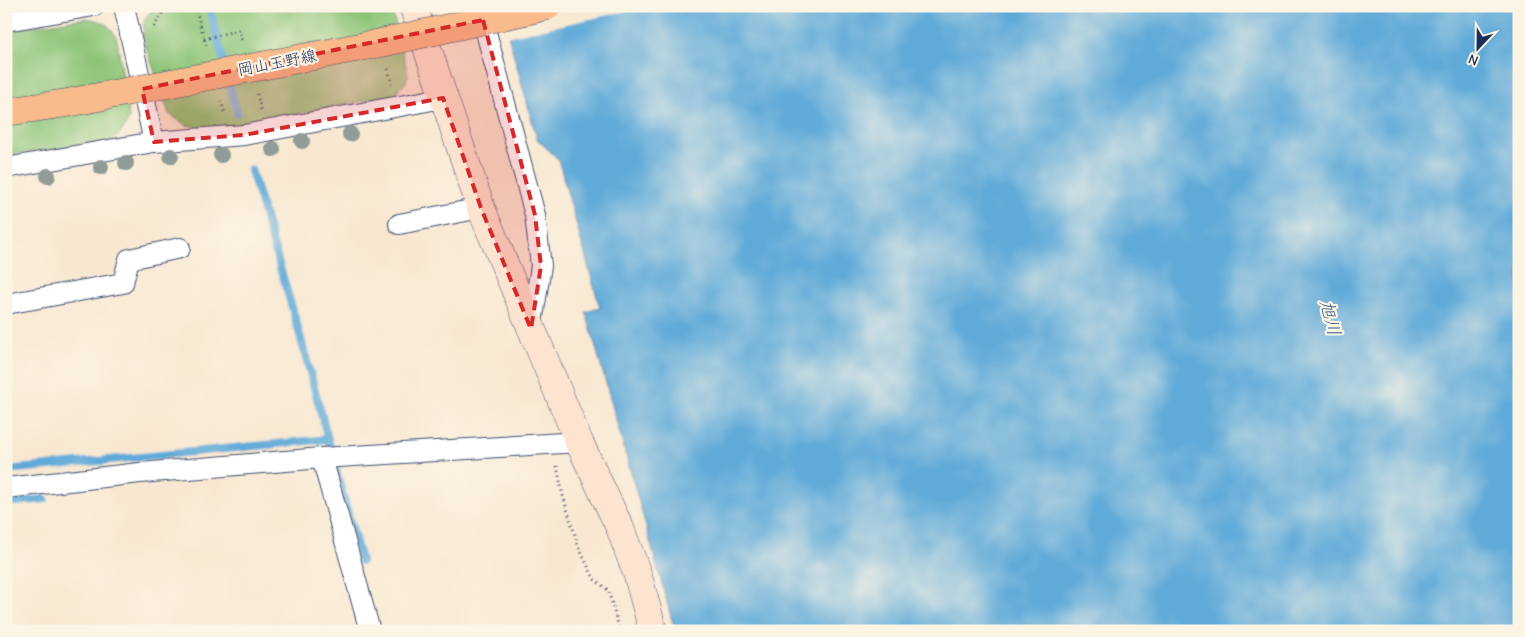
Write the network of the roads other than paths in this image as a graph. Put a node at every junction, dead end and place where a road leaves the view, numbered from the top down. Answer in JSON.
{"nodes":[{"id":1,"x":94,"y":6,"type":"edge"},
{"id":2,"x":124,"y":6,"type":"edge"},
{"id":3,"x":413,"y":6,"type":"edge"},
{"id":4,"x":479,"y":6,"type":"edge"},
{"id":5,"x":547,"y":6,"type":"edge"},
{"id":6,"x":6,"y":21,"type":"edge"},
{"id":7,"x":443,"y":98,"type":"junction"},
{"id":8,"x":6,"y":112,"type":"edge"},
{"id":9,"x":154,"y":142,"type":"junction"},
{"id":10,"x":6,"y":168,"type":"edge"},
{"id":11,"x":481,"y":208,"type":"junction"},
{"id":12,"x":399,"y":224,"type":"dead end"},
{"id":13,"x":180,"y":248,"type":"dead end"},
{"id":14,"x":6,"y":304,"type":"edge"},
{"id":15,"x":531,"y":329,"type":"junction"},
{"id":16,"x":579,"y":442,"type":"junction"},
{"id":17,"x":330,"y":457,"type":"junction"},
{"id":18,"x":6,"y":488,"type":"edge"},
{"id":19,"x":370,"y":631,"type":"edge"},
{"id":20,"x":653,"y":631,"type":"edge"}],
"edges":[{"from":1,"to":6,"type":"street"},
{"from":2,"to":9,"type":"street"},
{"from":3,"to":7,"type":"street"},
{"from":4,"to":15,"type":"street"},
{"from":5,"to":8,"type":"main road","name":"岡山玉野線","bridge":true},
{"from":7,"to":9,"type":"street"},
{"from":7,"to":11,"type":"street"},
{"from":9,"to":10,"type":"street"},
{"from":11,"to":12,"type":"street"},
{"from":11,"to":15,"type":"street"},
{"from":13,"to":14,"type":"street"},
{"from":15,"to":16,"type":"street"},
{"from":16,"to":17,"type":"street"},
{"from":16,"to":20,"type":"street"},
{"from":17,"to":18,"type":"street"},
{"from":17,"to":19,"type":"street"}]}
